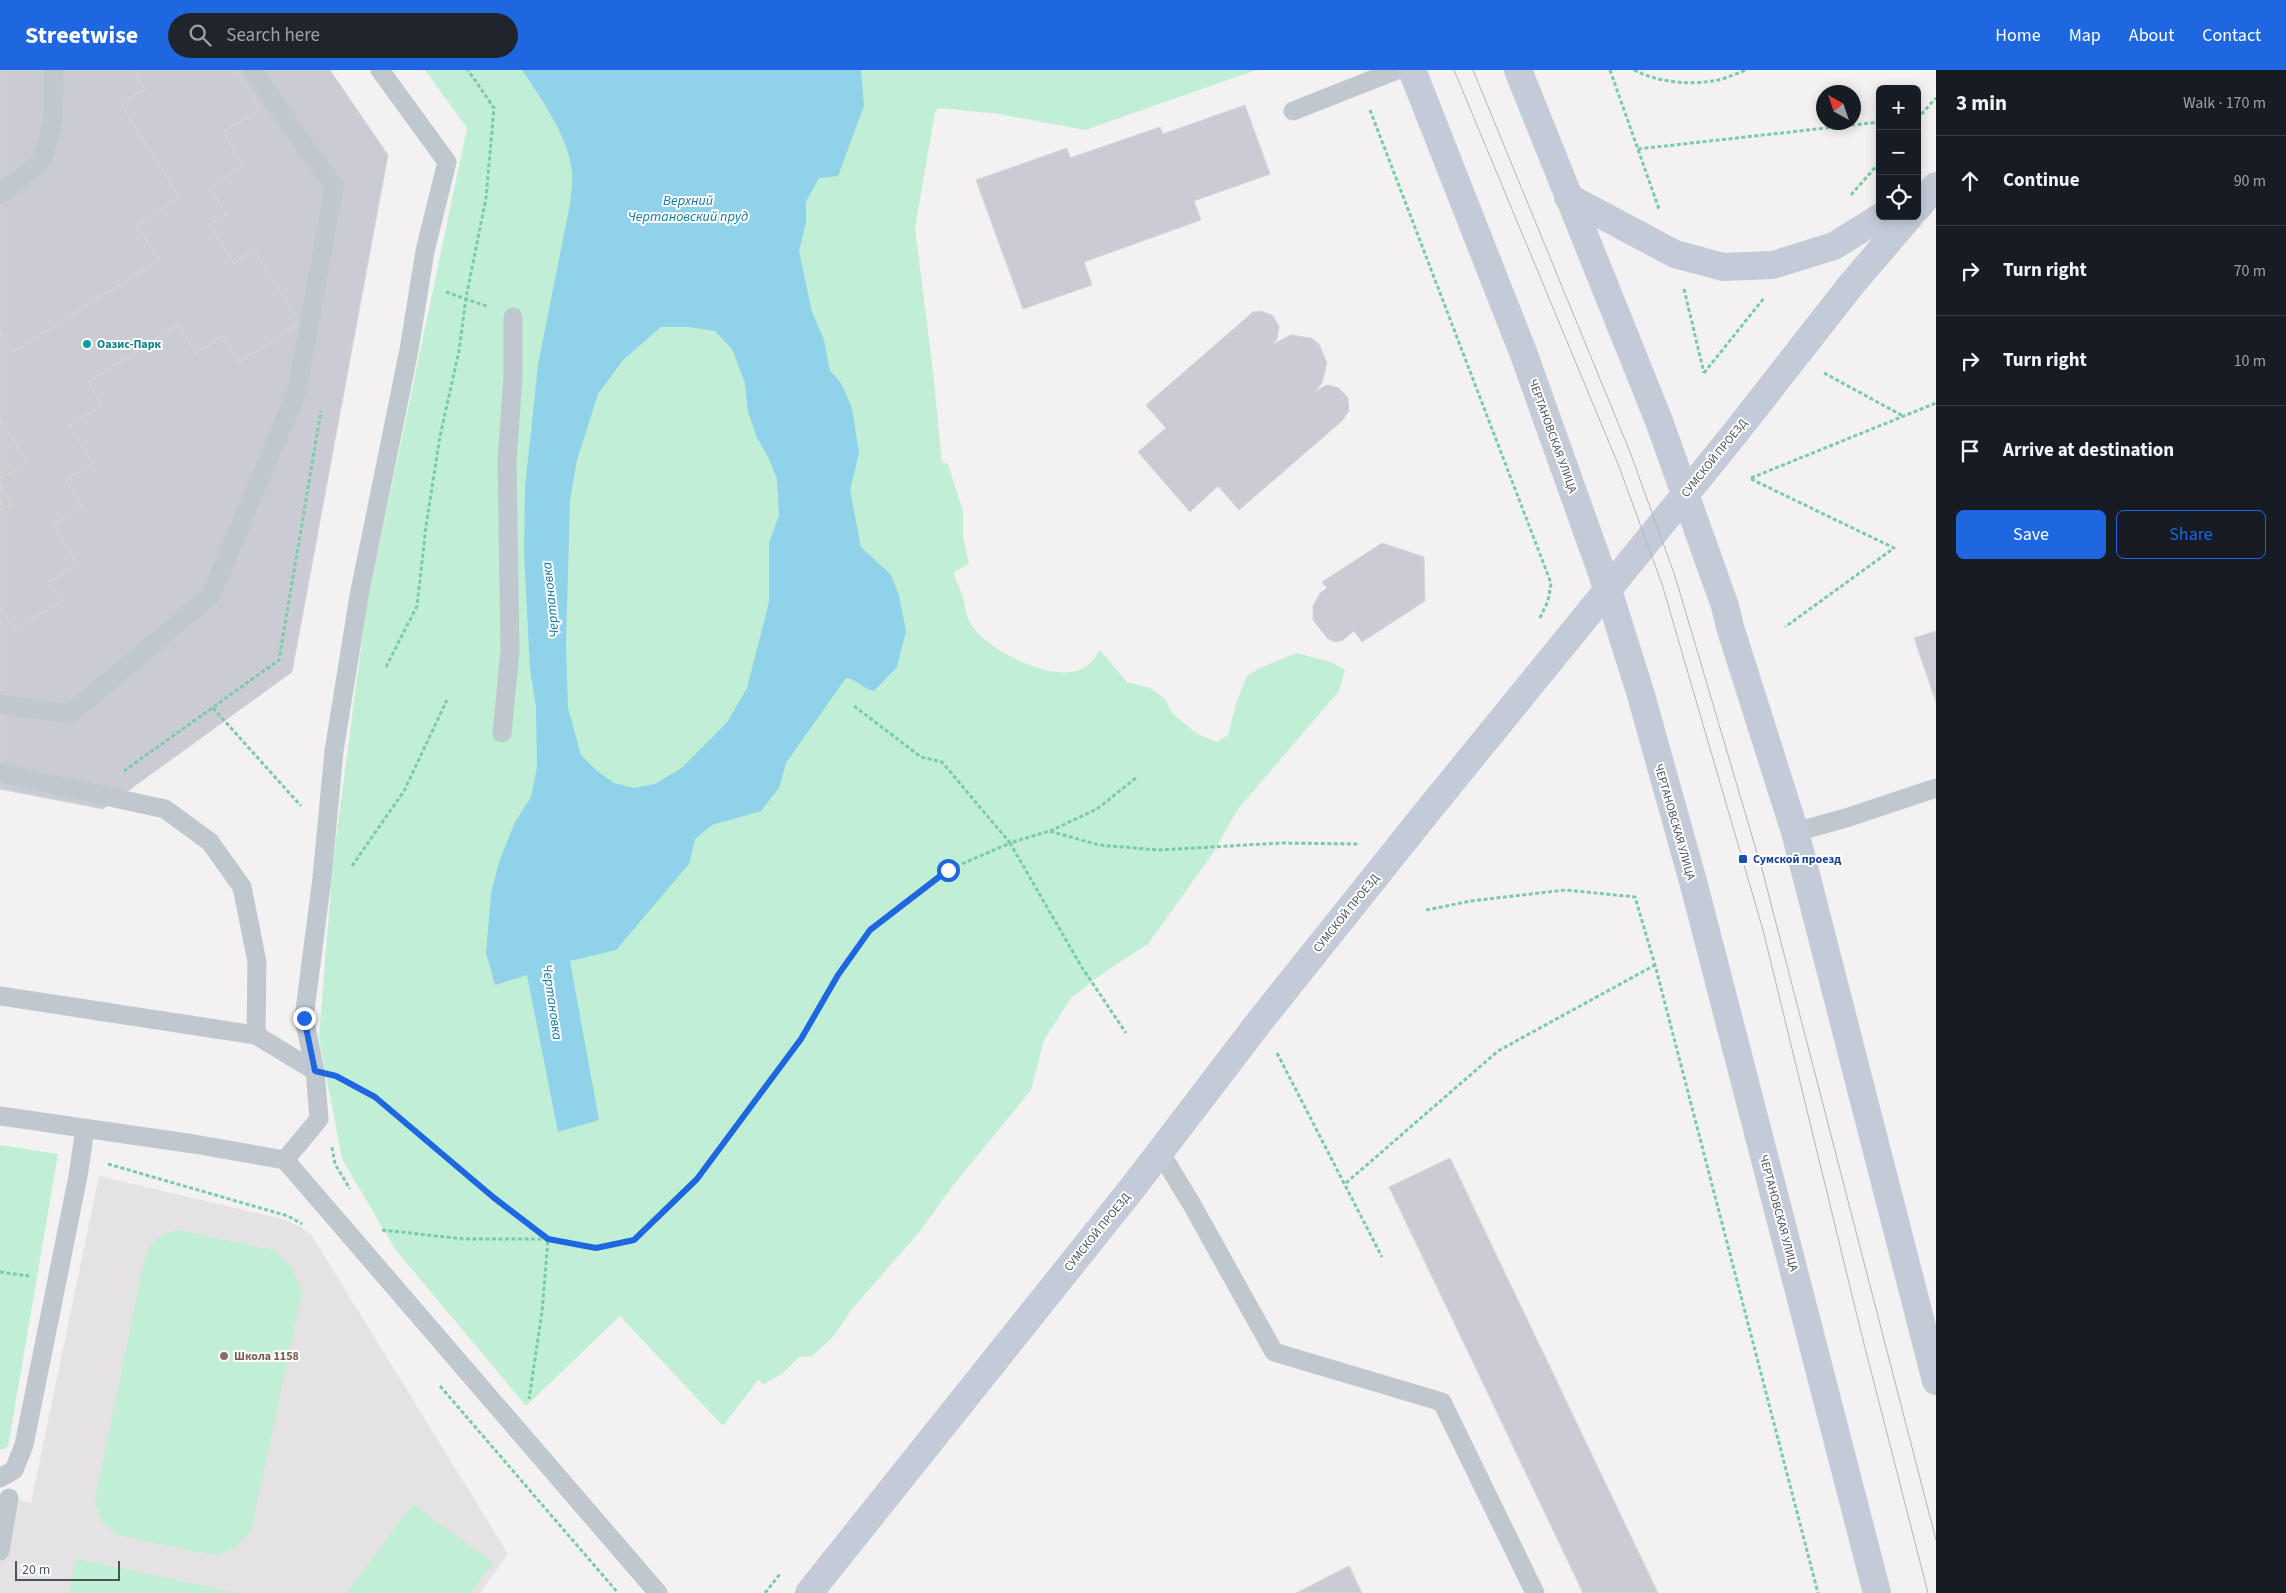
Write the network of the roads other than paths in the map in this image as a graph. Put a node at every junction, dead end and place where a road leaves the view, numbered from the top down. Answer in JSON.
{"nodes":[{"id":1,"x":54,"y":70,"type":"edge"},
{"id":2,"x":252,"y":70,"type":"edge"},
{"id":3,"x":380,"y":70,"type":"edge"},
{"id":4,"x":1397,"y":70,"type":"edge"},
{"id":5,"x":1412,"y":70,"type":"edge"},
{"id":6,"x":1518,"y":70,"type":"edge"},
{"id":7,"x":1293,"y":111,"type":"dead end"},
{"id":8,"x":1936,"y":171,"type":"edge"},
{"id":9,"x":1921,"y":183,"type":"edge"},
{"id":10,"x":1936,"y":186,"type":"edge"},
{"id":11,"x":0,"y":195,"type":"edge"},
{"id":12,"x":1568,"y":197,"type":"junction"},
{"id":13,"x":1921,"y":203,"type":"edge"},
{"id":14,"x":1876,"y":220,"type":"edge"},
{"id":15,"x":1907,"y":220,"type":"edge"},
{"id":16,"x":513,"y":317,"type":"road end"},
{"id":17,"x":1685,"y":494,"type":"junction"},
{"id":18,"x":1608,"y":590,"type":"junction"},
{"id":19,"x":0,"y":704,"type":"edge"},
{"id":20,"x":502,"y":733,"type":"dead end"},
{"id":21,"x":0,"y":772,"type":"edge"},
{"id":22,"x":1936,"y":788,"type":"edge"},
{"id":23,"x":1795,"y":832,"type":"junction"},
{"id":24,"x":0,"y":996,"type":"edge"},
{"id":25,"x":256,"y":1035,"type":"junction"},
{"id":26,"x":315,"y":1071,"type":"junction"},
{"id":27,"x":0,"y":1116,"type":"edge"},
{"id":28,"x":85,"y":1129,"type":"junction"},
{"id":29,"x":1160,"y":1152,"type":"junction"},
{"id":30,"x":285,"y":1160,"type":"junction"},
{"id":31,"x":1936,"y":1380,"type":"edge"},
{"id":32,"x":0,"y":1478,"type":"edge"},
{"id":33,"x":9,"y":1498,"type":"dead end"},
{"id":34,"x":0,"y":1551,"type":"edge"},
{"id":35,"x":658,"y":1593,"type":"edge"},
{"id":36,"x":809,"y":1593,"type":"edge"},
{"id":37,"x":1535,"y":1593,"type":"edge"},
{"id":38,"x":1877,"y":1593,"type":"edge"}],
"edges":[{"from":1,"to":11,"type":"lane"},
{"from":2,"to":19,"type":"lane"},
{"from":3,"to":26,"type":"lane"},
{"from":4,"to":7,"type":"lane"},
{"from":5,"to":18,"type":"main road","name":"ЧЕРТАНОВСКАЯ УЛИЦА"},
{"from":6,"to":12,"type":"main road"},
{"from":8,"to":9,"type":"main road"},
{"from":10,"to":13,"type":"main road"},
{"from":12,"to":14,"type":"main road"},
{"from":12,"to":17,"type":"main road"},
{"from":15,"to":17,"type":"main road","name":"СУМСКОЙ ПРОЕЗД"},
{"from":16,"to":20,"type":"lane"},
{"from":17,"to":18,"type":"main road","name":"СУМСКОЙ ПРОЕЗД"},
{"from":17,"to":23,"type":"main road"},
{"from":18,"to":29,"type":"main road","name":"СУМСКОЙ ПРОЕЗД"},
{"from":18,"to":38,"type":"main road","name":"ЧЕРТАНОВСКАЯ УЛИЦА"},
{"from":21,"to":25,"type":"lane"},
{"from":22,"to":23,"type":"lane"},
{"from":23,"to":31,"type":"main road"},
{"from":24,"to":25,"type":"lane"},
{"from":25,"to":26,"type":"lane"},
{"from":26,"to":30,"type":"lane"},
{"from":27,"to":28,"type":"lane"},
{"from":28,"to":30,"type":"lane"},
{"from":28,"to":32,"type":"lane"},
{"from":29,"to":36,"type":"main road","name":"СУМСКОЙ ПРОЕЗД"},
{"from":29,"to":37,"type":"lane"},
{"from":30,"to":35,"type":"lane"},
{"from":33,"to":34,"type":"lane"}]}
